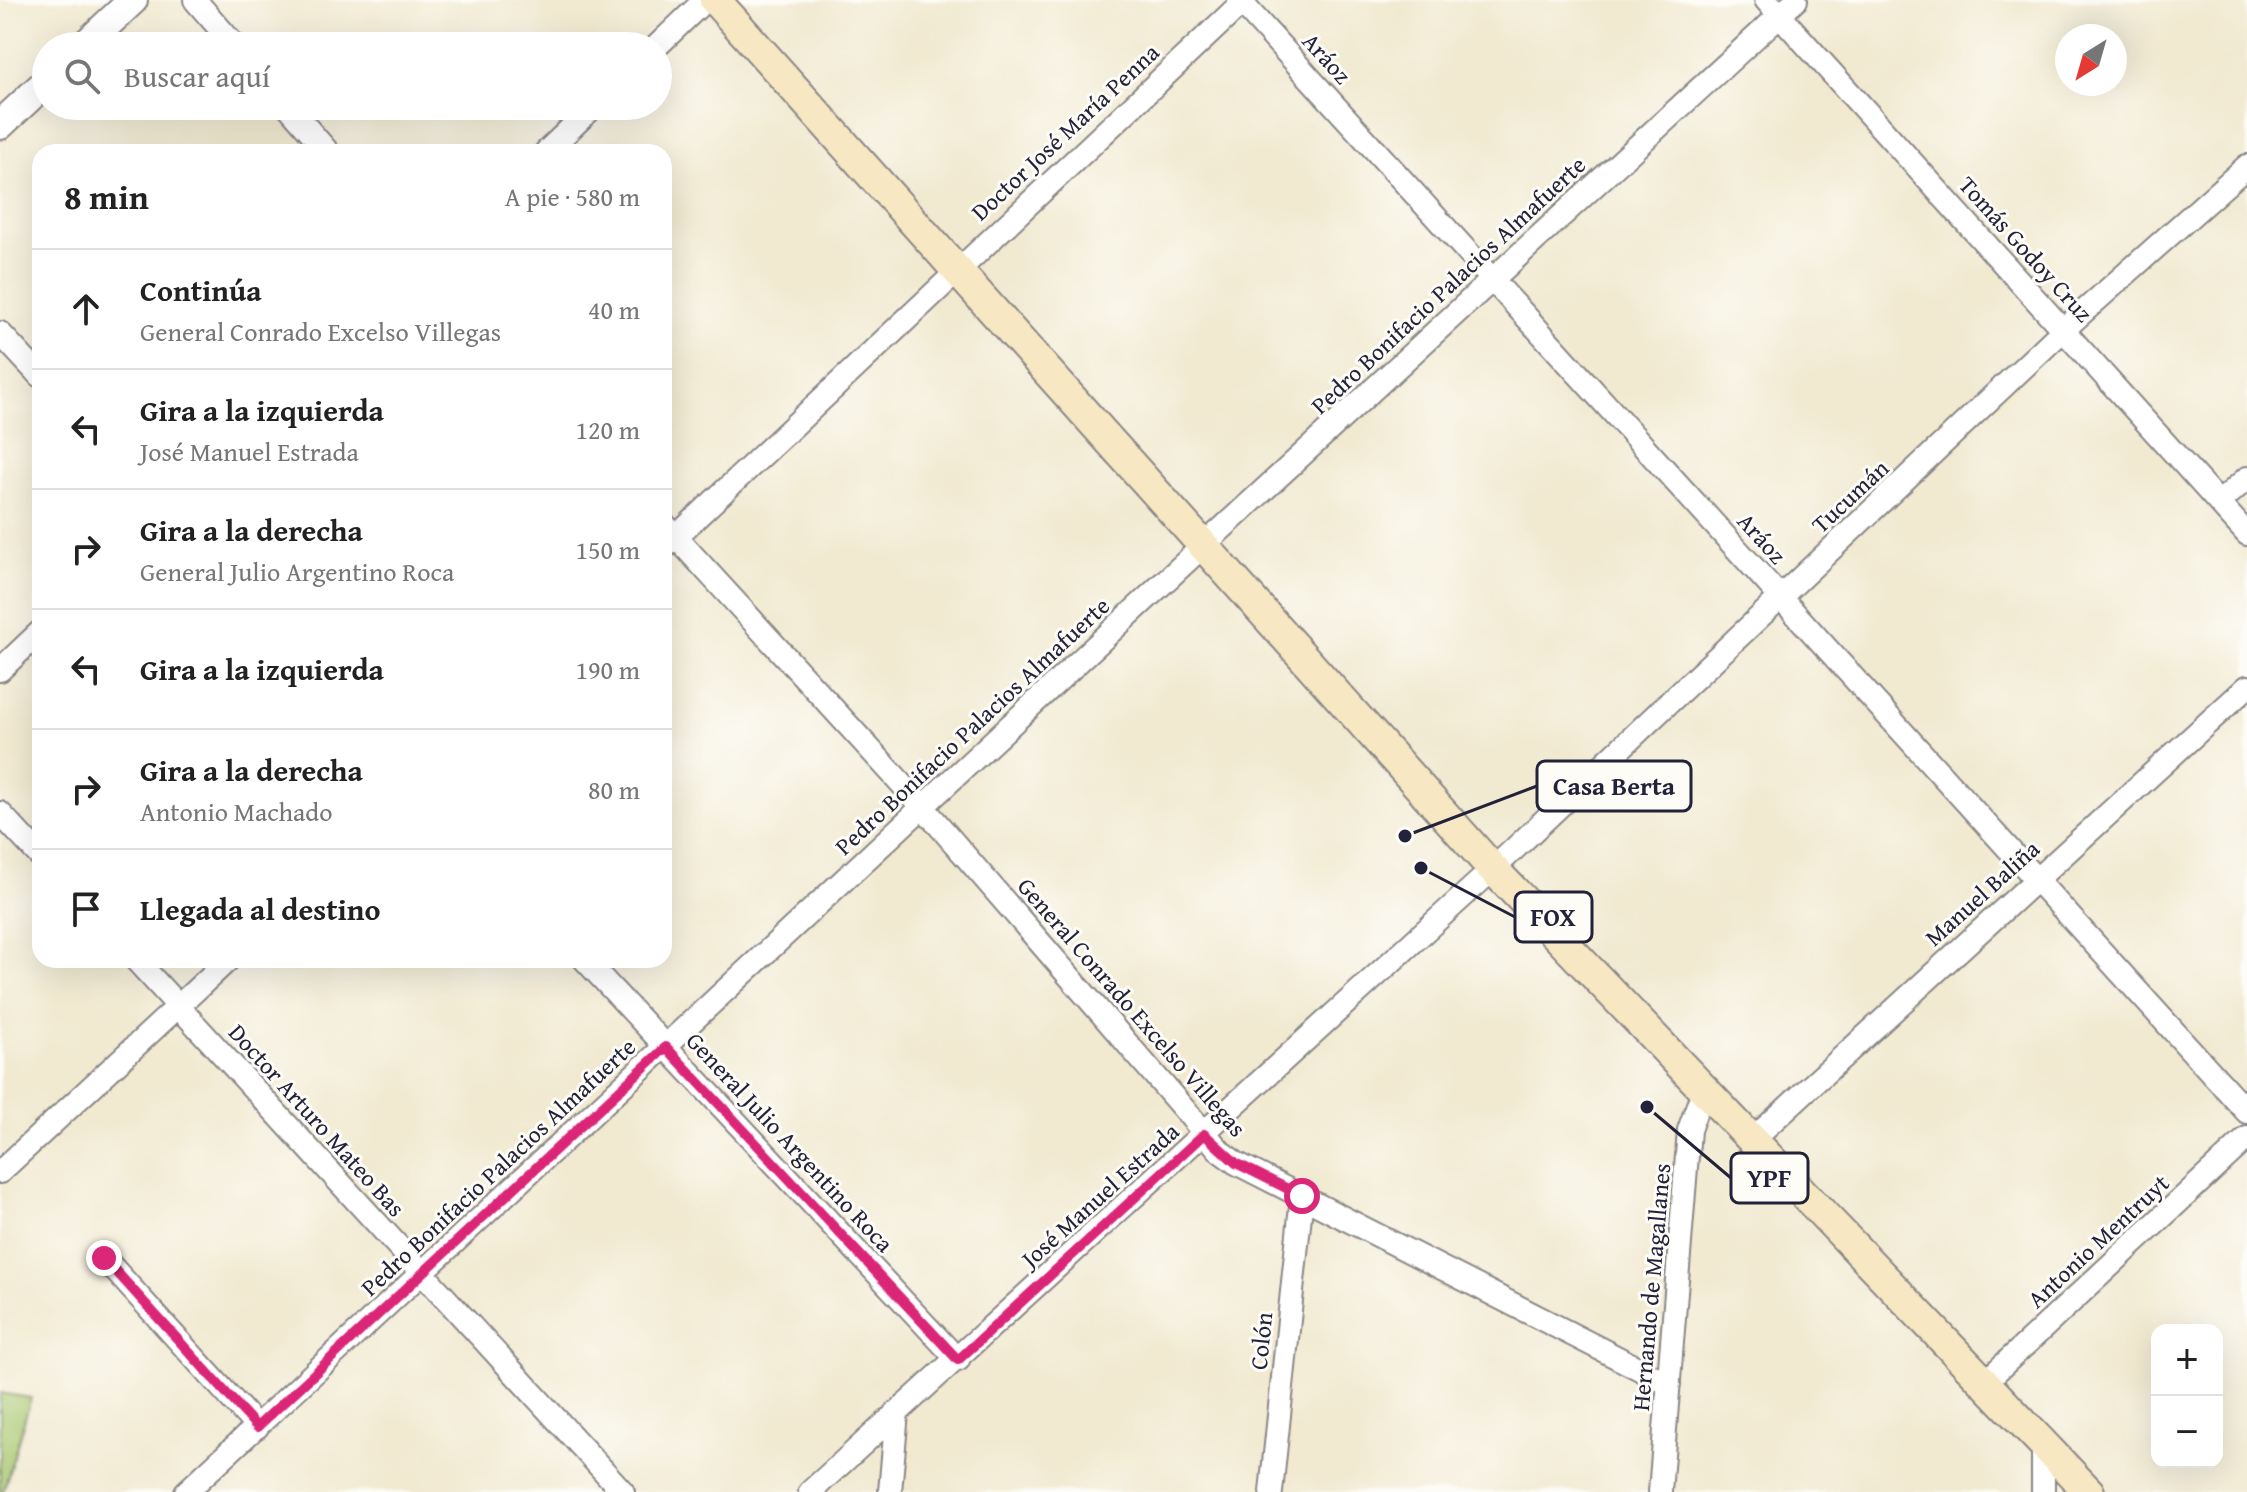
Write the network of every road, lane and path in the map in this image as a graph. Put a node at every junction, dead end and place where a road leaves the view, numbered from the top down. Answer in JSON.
{"nodes":[{"id":1,"x":133,"y":0,"type":"edge"},
{"id":2,"x":195,"y":0,"type":"edge"},
{"id":3,"x":705,"y":0,"type":"edge"},
{"id":4,"x":715,"y":0,"type":"edge"},
{"id":5,"x":1796,"y":0,"type":"edge"},
{"id":6,"x":1242,"y":1,"type":"edge"},
{"id":7,"x":1772,"y":8,"type":"edge"},
{"id":8,"x":99,"y":32,"type":"edge"},
{"id":9,"x":223,"y":32,"type":"edge"},
{"id":10,"x":672,"y":32,"type":"edge"},
{"id":11,"x":32,"y":95,"type":"edge"},
{"id":12,"x":300,"y":120,"type":"edge"},
{"id":13,"x":579,"y":120,"type":"edge"},
{"id":14,"x":0,"y":125,"type":"edge"},
{"id":15,"x":321,"y":144,"type":"edge"},
{"id":16,"x":554,"y":144,"type":"edge"},
{"id":17,"x":2247,"y":166,"type":"edge"},
{"id":18,"x":957,"y":269,"type":"junction"},
{"id":19,"x":1492,"y":279,"type":"junction"},
{"id":20,"x":2063,"y":330,"type":"junction"},
{"id":21,"x":0,"y":333,"type":"edge"},
{"id":22,"x":32,"y":367,"type":"edge"},
{"id":23,"x":2247,"y":478,"type":"edge"},
{"id":24,"x":2219,"y":503,"type":"junction"},
{"id":25,"x":672,"y":532,"type":"edge"},
{"id":26,"x":2247,"y":534,"type":"edge"},
{"id":27,"x":672,"y":540,"type":"edge"},
{"id":28,"x":1203,"y":546,"type":"junction"},
{"id":29,"x":1780,"y":596,"type":"junction"},
{"id":30,"x":32,"y":640,"type":"edge"},
{"id":31,"x":0,"y":670,"type":"edge"},
{"id":32,"x":2247,"y":687,"type":"edge"},
{"id":33,"x":923,"y":807,"type":"junction"},
{"id":34,"x":0,"y":813,"type":"edge"},
{"id":35,"x":32,"y":847,"type":"edge"},
{"id":36,"x":1493,"y":869,"type":"junction"},
{"id":37,"x":2037,"y":879,"type":"junction"},
{"id":38,"x":143,"y":968,"type":"edge"},
{"id":39,"x":219,"y":968,"type":"edge"},
{"id":40,"x":592,"y":968,"type":"edge"},
{"id":41,"x":179,"y":1006,"type":"junction"},
{"id":42,"x":666,"y":1047,"type":"junction"},
{"id":43,"x":1704,"y":1088,"type":"junction"},
{"id":44,"x":2247,"y":1112,"type":"edge"},
{"id":45,"x":1204,"y":1134,"type":"junction"},
{"id":46,"x":2247,"y":1138,"type":"edge"},
{"id":47,"x":1753,"y":1139,"type":"junction"},
{"id":48,"x":0,"y":1172,"type":"edge"},
{"id":49,"x":1302,"y":1196,"type":"junction"},
{"id":50,"x":104,"y":1258,"type":"dead end"},
{"id":51,"x":422,"y":1274,"type":"junction"},
{"id":52,"x":958,"y":1360,"type":"junction"},
{"id":53,"x":1985,"y":1382,"type":"junction"},
{"id":54,"x":1669,"y":1384,"type":"junction"},
{"id":55,"x":897,"y":1412,"type":"junction"},
{"id":56,"x":257,"y":1427,"type":"junction"},
{"id":57,"x":2043,"y":1443,"type":"junction"},
{"id":58,"x":186,"y":1492,"type":"edge"},
{"id":59,"x":623,"y":1492,"type":"edge"},
{"id":60,"x":810,"y":1492,"type":"edge"},
{"id":61,"x":890,"y":1492,"type":"edge"},
{"id":62,"x":1271,"y":1492,"type":"edge"},
{"id":63,"x":1660,"y":1492,"type":"edge"},
{"id":64,"x":2043,"y":1492,"type":"edge"},
{"id":65,"x":2089,"y":1492,"type":"edge"}],
"edges":[{"from":1,"to":8,"type":"street"},
{"from":2,"to":9,"type":"street"},
{"from":3,"to":10,"type":"street"},
{"from":4,"to":18,"type":"main road"},
{"from":5,"to":7,"type":"street","name":"Pedro Bonifacio Palacios Almafuerte"},
{"from":6,"to":18,"type":"street","name":"Doctor José María Penna"},
{"from":6,"to":19,"type":"street","name":"Aráoz"},
{"from":7,"to":19,"type":"street","name":"Pedro Bonifacio Palacios Almafuerte"},
{"from":7,"to":20,"type":"street","name":"Tomás Godoy Cruz"},
{"from":11,"to":14,"type":"street"},
{"from":12,"to":15,"type":"street"},
{"from":13,"to":16,"type":"street"},
{"from":17,"to":20,"type":"street","name":"Tucumán"},
{"from":18,"to":25,"type":"street","name":"Doctor José María Penna"},
{"from":18,"to":28,"type":"main road"},
{"from":19,"to":28,"type":"street","name":"Pedro Bonifacio Palacios Almafuerte"},
{"from":19,"to":29,"type":"street","name":"Aráoz"},
{"from":20,"to":24,"type":"street","name":"Tomás Godoy Cruz"},
{"from":20,"to":29,"type":"street","name":"Tucumán"},
{"from":21,"to":22,"type":"street"},
{"from":23,"to":24,"type":"street"},
{"from":24,"to":26,"type":"street","name":"Tomás Godoy Cruz"},
{"from":27,"to":33,"type":"street","name":"General Conrado Excelso Villegas"},
{"from":28,"to":33,"type":"street","name":"Pedro Bonifacio Palacios Almafuerte"},
{"from":28,"to":36,"type":"main road"},
{"from":29,"to":36,"type":"street","name":"Tucumán"},
{"from":29,"to":37,"type":"street","name":"Aráoz"},
{"from":30,"to":31,"type":"street"},
{"from":32,"to":37,"type":"street","name":"Manuel Baliña"},
{"from":33,"to":42,"type":"street","name":"Pedro Bonifacio Palacios Almafuerte"},
{"from":33,"to":45,"type":"street","name":"General Conrado Excelso Villegas"},
{"from":34,"to":35,"type":"street"},
{"from":36,"to":43,"type":"main road"},
{"from":36,"to":45,"type":"street","name":"José Manuel Estrada"},
{"from":37,"to":44,"type":"street","name":"Aráoz"},
{"from":37,"to":47,"type":"street","name":"Manuel Baliña"},
{"from":38,"to":41,"type":"street","name":"Doctor Arturo Mateo Bas"},
{"from":39,"to":41,"type":"street"},
{"from":40,"to":42,"type":"street","name":"General Julio Argentino Roca"},
{"from":41,"to":48,"type":"street"},
{"from":41,"to":51,"type":"street","name":"Doctor Arturo Mateo Bas"},
{"from":42,"to":51,"type":"street","name":"Pedro Bonifacio Palacios Almafuerte"},
{"from":42,"to":52,"type":"street","name":"General Julio Argentino Roca"},
{"from":43,"to":47,"type":"main road"},
{"from":43,"to":54,"type":"street","name":"Hernando de Magallanes"},
{"from":45,"to":49,"type":"street","name":"General Conrado Excelso Villegas"},
{"from":45,"to":52,"type":"street","name":"José Manuel Estrada"},
{"from":46,"to":53,"type":"street","name":"Antonio Mentruyt"},
{"from":47,"to":53,"type":"main road"},
{"from":49,"to":54,"type":"street","name":"General Conrado Excelso Villegas"},
{"from":49,"to":62,"type":"street","name":"Colón"},
{"from":50,"to":56,"type":"street"},
{"from":51,"to":56,"type":"street","name":"Pedro Bonifacio Palacios Almafuerte"},
{"from":51,"to":59,"type":"street","name":"Doctor Arturo Mateo Bas"},
{"from":52,"to":55,"type":"street","name":"José Manuel Estrada"},
{"from":53,"to":57,"type":"main road"},
{"from":54,"to":63,"type":"street","name":"Hernando de Magallanes"},
{"from":55,"to":60,"type":"street","name":"José Manuel Estrada"},
{"from":55,"to":61,"type":"street"},
{"from":56,"to":58,"type":"street","name":"Pedro Bonifacio Palacios Almafuerte"},
{"from":57,"to":64,"type":"street"},
{"from":57,"to":65,"type":"main road"}]}
